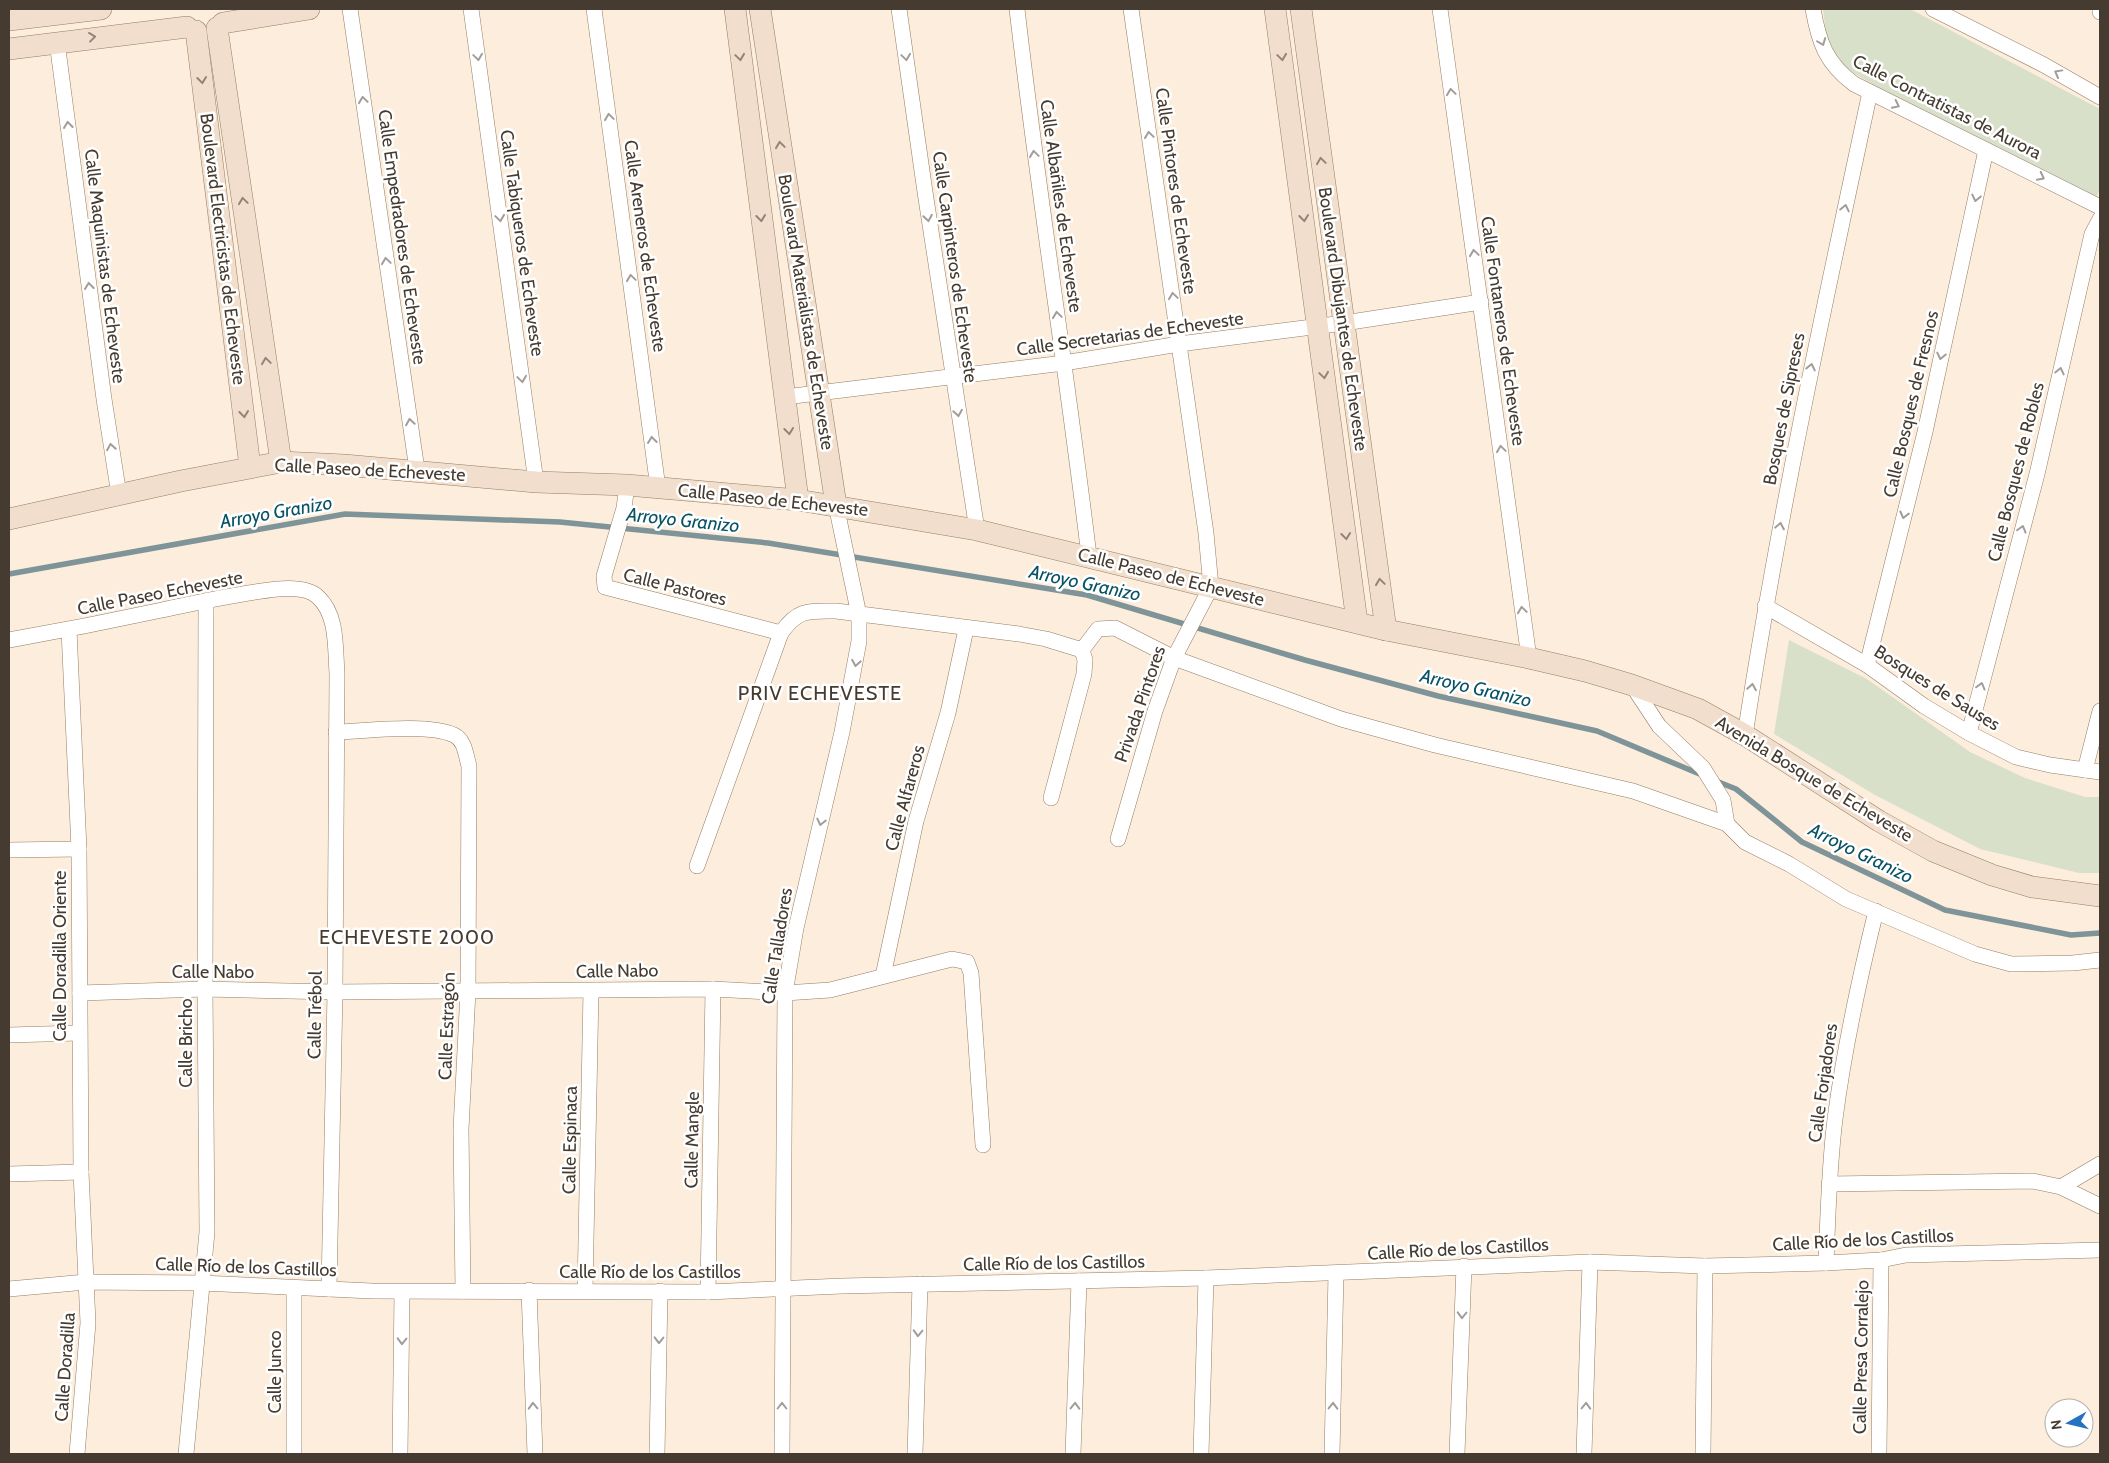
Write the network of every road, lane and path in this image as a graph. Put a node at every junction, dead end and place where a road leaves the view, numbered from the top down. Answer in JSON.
{"nodes":[{"id":1,"x":101,"y":9,"type":"edge"},
{"id":2,"x":176,"y":9,"type":"edge"},
{"id":3,"x":309,"y":9,"type":"edge"},
{"id":4,"x":350,"y":9,"type":"edge"},
{"id":5,"x":471,"y":9,"type":"edge"},
{"id":6,"x":594,"y":9,"type":"edge"},
{"id":7,"x":735,"y":9,"type":"edge"},
{"id":8,"x":760,"y":9,"type":"edge"},
{"id":9,"x":900,"y":9,"type":"edge"},
{"id":10,"x":1016,"y":9,"type":"edge"},
{"id":11,"x":1131,"y":9,"type":"edge"},
{"id":12,"x":1275,"y":9,"type":"edge"},
{"id":13,"x":1301,"y":9,"type":"edge"},
{"id":14,"x":1440,"y":9,"type":"edge"},
{"id":15,"x":1813,"y":9,"type":"edge"},
{"id":16,"x":1933,"y":9,"type":"edge"},
{"id":17,"x":53,"y":11,"type":"edge"},
{"id":18,"x":9,"y":20,"type":"edge"},
{"id":19,"x":223,"y":20,"type":"edge"},
{"id":20,"x":191,"y":29,"type":"junction"},
{"id":21,"x":57,"y":42,"type":"junction"},
{"id":22,"x":9,"y":48,"type":"edge"},
{"id":23,"x":1870,"y":92,"type":"junction"},
{"id":24,"x":2100,"y":97,"type":"edge"},
{"id":25,"x":1986,"y":150,"type":"junction"},
{"id":26,"x":2100,"y":207,"type":"edge"},
{"id":27,"x":2100,"y":219,"type":"edge"},
{"id":28,"x":1481,"y":302,"type":"junction"},
{"id":29,"x":1344,"y":323,"type":"junction"},
{"id":30,"x":1317,"y":326,"type":"junction"},
{"id":31,"x":1180,"y":344,"type":"junction"},
{"id":32,"x":1064,"y":363,"type":"junction"},
{"id":33,"x":952,"y":378,"type":"junction"},
{"id":34,"x":817,"y":394,"type":"junction"},
{"id":35,"x":785,"y":397,"type":"junction"},
{"id":36,"x":280,"y":462,"type":"junction"},
{"id":37,"x":250,"y":466,"type":"junction"},
{"id":38,"x":417,"y":470,"type":"junction"},
{"id":39,"x":536,"y":482,"type":"junction"},
{"id":40,"x":627,"y":485,"type":"junction"},
{"id":41,"x":658,"y":488,"type":"junction"},
{"id":42,"x":119,"y":495,"type":"junction"},
{"id":43,"x":798,"y":500,"type":"junction"},
{"id":44,"x":836,"y":505,"type":"junction"},
{"id":45,"x":9,"y":519,"type":"edge"},
{"id":46,"x":977,"y":530,"type":"junction"},
{"id":47,"x":1088,"y":556,"type":"junction"},
{"id":48,"x":1211,"y":587,"type":"junction"},
{"id":49,"x":318,"y":596,"type":"joint"},
{"id":50,"x":206,"y":601,"type":"junction"},
{"id":51,"x":1765,"y":606,"type":"junction"},
{"id":52,"x":858,"y":608,"type":"junction"},
{"id":53,"x":1357,"y":622,"type":"junction"},
{"id":54,"x":966,"y":629,"type":"junction"},
{"id":55,"x":69,"y":630,"type":"junction"},
{"id":56,"x":1386,"y":630,"type":"junction"},
{"id":57,"x":781,"y":633,"type":"junction"},
{"id":58,"x":9,"y":640,"type":"edge"},
{"id":59,"x":1082,"y":650,"type":"junction"},
{"id":60,"x":1174,"y":658,"type":"junction"},
{"id":61,"x":1529,"y":658,"type":"junction"},
{"id":62,"x":1867,"y":666,"type":"junction"},
{"id":63,"x":1632,"y":685,"type":"junction"},
{"id":64,"x":2100,"y":711,"type":"edge"},
{"id":65,"x":336,"y":732,"type":"junction"},
{"id":66,"x":1968,"y":733,"type":"junction"},
{"id":67,"x":1745,"y":735,"type":"junction"},
{"id":68,"x":2093,"y":771,"type":"edge"},
{"id":69,"x":1051,"y":798,"type":"dead end"},
{"id":70,"x":1727,"y":824,"type":"junction"},
{"id":71,"x":1118,"y":838,"type":"dead end"},
{"id":72,"x":79,"y":849,"type":"junction"},
{"id":73,"x":9,"y":850,"type":"edge"},
{"id":74,"x":697,"y":866,"type":"dead end"},
{"id":75,"x":2100,"y":896,"type":"edge"},
{"id":76,"x":1876,"y":911,"type":"junction"},
{"id":77,"x":2100,"y":960,"type":"edge"},
{"id":78,"x":883,"y":976,"type":"junction"},
{"id":79,"x":205,"y":989,"type":"junction"},
{"id":80,"x":713,"y":989,"type":"junction"},
{"id":81,"x":591,"y":991,"type":"junction"},
{"id":82,"x":335,"y":992,"type":"junction"},
{"id":83,"x":468,"y":992,"type":"junction"},
{"id":84,"x":80,"y":993,"type":"junction"},
{"id":85,"x":785,"y":993,"type":"junction"},
{"id":86,"x":79,"y":1033,"type":"junction"},
{"id":87,"x":9,"y":1035,"type":"edge"},
{"id":88,"x":983,"y":1145,"type":"dead end"},
{"id":89,"x":2100,"y":1164,"type":"edge"},
{"id":90,"x":81,"y":1172,"type":"junction"},
{"id":91,"x":9,"y":1174,"type":"edge"},
{"id":92,"x":1829,"y":1184,"type":"junction"},
{"id":93,"x":2061,"y":1187,"type":"junction"},
{"id":94,"x":2100,"y":1206,"type":"edge"},
{"id":95,"x":2100,"y":1250,"type":"edge"},
{"id":96,"x":1881,"y":1260,"type":"junction"},
{"id":97,"x":1590,"y":1262,"type":"junction"},
{"id":98,"x":1826,"y":1263,"type":"junction"},
{"id":99,"x":1464,"y":1266,"type":"junction"},
{"id":100,"x":1705,"y":1266,"type":"junction"},
{"id":101,"x":1336,"y":1274,"type":"junction"},
{"id":102,"x":1206,"y":1278,"type":"junction"},
{"id":103,"x":1079,"y":1281,"type":"junction"},
{"id":104,"x":86,"y":1282,"type":"junction"},
{"id":105,"x":201,"y":1283,"type":"junction"},
{"id":106,"x":920,"y":1284,"type":"junction"},
{"id":107,"x":9,"y":1289,"type":"edge"},
{"id":108,"x":294,"y":1289,"type":"junction"},
{"id":109,"x":329,"y":1289,"type":"junction"},
{"id":110,"x":783,"y":1289,"type":"junction"},
{"id":111,"x":529,"y":1290,"type":"junction"},
{"id":112,"x":463,"y":1291,"type":"junction"},
{"id":113,"x":585,"y":1291,"type":"junction"},
{"id":114,"x":660,"y":1291,"type":"junction"},
{"id":115,"x":402,"y":1292,"type":"junction"},
{"id":116,"x":708,"y":1292,"type":"junction"},
{"id":117,"x":77,"y":1454,"type":"edge"},
{"id":118,"x":186,"y":1454,"type":"edge"},
{"id":119,"x":294,"y":1454,"type":"edge"},
{"id":120,"x":400,"y":1454,"type":"edge"},
{"id":121,"x":535,"y":1454,"type":"edge"},
{"id":122,"x":657,"y":1454,"type":"edge"},
{"id":123,"x":782,"y":1454,"type":"edge"},
{"id":124,"x":915,"y":1454,"type":"edge"},
{"id":125,"x":1073,"y":1454,"type":"edge"},
{"id":126,"x":1201,"y":1454,"type":"edge"},
{"id":127,"x":1332,"y":1454,"type":"edge"},
{"id":128,"x":1456,"y":1454,"type":"edge"},
{"id":129,"x":1584,"y":1454,"type":"edge"},
{"id":130,"x":1703,"y":1454,"type":"edge"},
{"id":131,"x":1879,"y":1454,"type":"edge"}],
"edges":[{"from":1,"to":17,"type":"street"},
{"from":2,"to":20,"type":"street"},
{"from":3,"to":19,"type":"street"},
{"from":38,"to":4,"type":"street","name":"Calle Empedradores de Echeveste","one_way":true},
{"from":5,"to":39,"type":"street","name":"Calle Tabiqueros de Echeveste","one_way":true},
{"from":41,"to":6,"type":"street","name":"Calle Areneros de Echeveste","one_way":true},
{"from":7,"to":35,"type":"street","name":"Boulevard Materialistas de Echeveste","one_way":true},
{"from":34,"to":8,"type":"street","name":"Boulevard Materialistas de Echeveste","one_way":true},
{"from":9,"to":33,"type":"street","name":"Calle Carpinteros de Echeveste","one_way":true},
{"from":32,"to":10,"type":"street","name":"Calle Albañiles de Echeveste","one_way":true},
{"from":31,"to":11,"type":"street","name":"Calle Pintores de Echeveste","one_way":true},
{"from":12,"to":30,"type":"street","name":"Boulevard Dibujantes de Echeveste","one_way":true},
{"from":29,"to":13,"type":"street","name":"Boulevard Dibujantes de Echeveste","one_way":true},
{"from":28,"to":14,"type":"street","name":"Calle Fontaneros de Echeveste","one_way":true},
{"from":15,"to":23,"type":"street","name":"Calle Contratistas de Aurora","one_way":true},
{"from":24,"to":16,"type":"street","one_way":true},
{"from":17,"to":18,"type":"street"},
{"from":19,"to":20,"type":"street"},
{"from":36,"to":19,"type":"street","name":"Boulevard Electricistas de Echeveste","one_way":true},
{"from":21,"to":20,"type":"street","one_way":true},
{"from":20,"to":37,"type":"street","name":"Boulevard Electricistas de Echeveste","one_way":true},
{"from":21,"to":22,"type":"street"},
{"from":42,"to":21,"type":"street","name":"Calle Maquinistas de Echeveste","one_way":true},
{"from":23,"to":25,"type":"street","name":"Calle Contratistas de Aurora","one_way":true},
{"from":51,"to":23,"type":"street","name":"Bosques de Sipreses","one_way":true},
{"from":25,"to":26,"type":"street","name":"Calle Contratistas de Aurora","one_way":true},
{"from":25,"to":62,"type":"street","name":"Calle Bosques de Fresnos","one_way":true},
{"from":66,"to":27,"type":"street","name":"Calle Bosques de Robles","one_way":true},
{"from":28,"to":29,"type":"street","name":"Calle Secretarias de Echeveste"},
{"from":61,"to":28,"type":"street","name":"Calle Fontaneros de Echeveste","one_way":true},
{"from":29,"to":30,"type":"street","name":"Calle Secretarias de Echeveste"},
{"from":56,"to":29,"type":"street","name":"Boulevard Dibujantes de Echeveste","one_way":true},
{"from":30,"to":31,"type":"street","name":"Calle Secretarias de Echeveste"},
{"from":30,"to":53,"type":"street","name":"Boulevard Dibujantes de Echeveste","one_way":true},
{"from":31,"to":32,"type":"street","name":"Calle Secretarias de Echeveste"},
{"from":31,"to":48,"type":"street","name":"Calle Pintores de Echeveste"},
{"from":32,"to":33,"type":"street","name":"Calle Secretarias de Echeveste"},
{"from":32,"to":47,"type":"street","name":"Calle Albañiles de Echeveste"},
{"from":33,"to":34,"type":"street","name":"Calle Secretarias de Echeveste"},
{"from":33,"to":46,"type":"street","name":"Calle Carpinteros de Echeveste","one_way":true},
{"from":34,"to":35,"type":"street","name":"Calle Secretarias de Echeveste"},
{"from":34,"to":44,"type":"street","name":"Boulevard Materialistas de Echeveste"},
{"from":35,"to":43,"type":"street","name":"Boulevard Materialistas de Echeveste","one_way":true},
{"from":36,"to":37,"type":"street","name":"Calle Paseo de Echeveste"},
{"from":36,"to":38,"type":"street","name":"Calle Paseo de Echeveste"},
{"from":37,"to":42,"type":"street","name":"Calle Paseo de Echeveste"},
{"from":38,"to":39,"type":"street","name":"Calle Paseo de Echeveste"},
{"from":39,"to":40,"type":"street","name":"Calle Paseo de Echeveste"},
{"from":40,"to":41,"type":"street","name":"Calle Paseo de Echeveste"},
{"from":40,"to":57,"type":"street","name":"Calle Pastores"},
{"from":41,"to":43,"type":"street","name":"Calle Paseo de Echeveste"},
{"from":42,"to":45,"type":"street","name":"Calle Paseo de Echeveste"},
{"from":43,"to":44,"type":"street","name":"Calle Paseo de Echeveste"},
{"from":44,"to":46,"type":"street","name":"Calle Paseo de Echeveste"},
{"from":44,"to":52,"type":"street","name":"Boulevard Materialistas de Echeveste"},
{"from":46,"to":47,"type":"street","name":"Calle Paseo de Echeveste"},
{"from":47,"to":48,"type":"street","name":"Calle Paseo de Echeveste"},
{"from":48,"to":53,"type":"street","name":"Calle Paseo de Echeveste"},
{"from":48,"to":60,"type":"street","name":"Privada Pintores"},
{"from":49,"to":50,"type":"street","name":"Calle Paseo Echeveste"},
{"from":49,"to":65,"type":"street","name":"Calle Trébol"},
{"from":50,"to":55,"type":"street","name":"Calle Paseo Echeveste"},
{"from":50,"to":79,"type":"street","name":"Calle Bricho"},
{"from":51,"to":62,"type":"street","name":"Bosques de Sauses"},
{"from":67,"to":51,"type":"street","name":"Bosques de Sipreses","one_way":true},
{"from":52,"to":54,"type":"street"},
{"from":52,"to":57,"type":"street"},
{"from":52,"to":85,"type":"street","name":"Calle Talladores","one_way":true},
{"from":53,"to":56,"type":"street","name":"Calle Paseo de Echeveste"},
{"from":54,"to":59,"type":"street"},
{"from":54,"to":78,"type":"street","name":"Calle Alfareros"},
{"from":55,"to":58,"type":"street","name":"Calle Paseo Echeveste"},
{"from":55,"to":72,"type":"street","name":"Calle Doradilla Oriente"},
{"from":56,"to":61,"type":"street","name":"Calle Paseo de Echeveste"},
{"from":57,"to":74,"type":"street"},
{"from":59,"to":60,"type":"street"},
{"from":59,"to":69,"type":"street"},
{"from":60,"to":70,"type":"street"},
{"from":60,"to":71,"type":"street","name":"Privada Pintores"},
{"from":61,"to":63,"type":"street","name":"Avenida Bosque de Echeveste"},
{"from":62,"to":66,"type":"street","name":"Bosques de Sauses"},
{"from":63,"to":67,"type":"street","name":"Avenida Bosque de Echeveste"},
{"from":63,"to":70,"type":"street"},
{"from":64,"to":68,"type":"street"},
{"from":65,"to":82,"type":"street","name":"Calle Trébol"},
{"from":65,"to":83,"type":"street","name":"Calle Estragón"},
{"from":66,"to":68,"type":"street","name":"Bosques de Sauses"},
{"from":67,"to":75,"type":"street","name":"Avenida Bosque de Echeveste"},
{"from":70,"to":76,"type":"street"},
{"from":72,"to":73,"type":"street"},
{"from":72,"to":84,"type":"street","name":"Calle Doradilla Oriente"},
{"from":76,"to":77,"type":"street"},
{"from":76,"to":92,"type":"street","name":"Calle Forjadores"},
{"from":78,"to":85,"type":"street","name":"Calle Nabo"},
{"from":78,"to":88,"type":"street","name":"Calle Nabo"},
{"from":79,"to":82,"type":"street","name":"Calle Nabo"},
{"from":79,"to":84,"type":"street","name":"Calle Nabo"},
{"from":79,"to":105,"type":"street","name":"Calle Bricho"},
{"from":80,"to":81,"type":"street","name":"Calle Nabo"},
{"from":80,"to":85,"type":"street","name":"Calle Nabo"},
{"from":80,"to":116,"type":"street","name":"Calle Mangle"},
{"from":81,"to":83,"type":"street","name":"Calle Nabo"},
{"from":81,"to":113,"type":"street","name":"Calle Espinaca"},
{"from":82,"to":83,"type":"street","name":"Calle Nabo"},
{"from":82,"to":109,"type":"street","name":"Calle Trébol"},
{"from":83,"to":112,"type":"street","name":"Calle Estragón"},
{"from":84,"to":86,"type":"street","name":"Calle Doradilla Oriente"},
{"from":85,"to":110,"type":"street","name":"Calle Talladores"},
{"from":86,"to":87,"type":"street"},
{"from":86,"to":90,"type":"street","name":"Calle Doradilla Oriente"},
{"from":89,"to":93,"type":"street"},
{"from":90,"to":91,"type":"street"},
{"from":90,"to":104,"type":"street","name":"Calle Doradilla Oriente"},
{"from":92,"to":93,"type":"street"},
{"from":92,"to":98,"type":"street","name":"Calle Forjadores"},
{"from":93,"to":94,"type":"street"},
{"from":95,"to":96,"type":"street","name":"Calle Río de los Castillos"},
{"from":96,"to":98,"type":"street","name":"Calle Río de los Castillos"},
{"from":96,"to":131,"type":"street","name":"Calle Presa Corralejo"},
{"from":97,"to":99,"type":"street","name":"Calle Río de los Castillos"},
{"from":97,"to":100,"type":"street","name":"Calle Río de los Castillos"},
{"from":129,"to":97,"type":"street","one_way":true},
{"from":98,"to":100,"type":"street","name":"Calle Río de los Castillos"},
{"from":99,"to":101,"type":"street","name":"Calle Río de los Castillos"},
{"from":99,"to":128,"type":"street","one_way":true},
{"from":100,"to":130,"type":"street"},
{"from":101,"to":102,"type":"street","name":"Calle Río de los Castillos"},
{"from":127,"to":101,"type":"street","one_way":true},
{"from":102,"to":103,"type":"street","name":"Calle Río de los Castillos"},
{"from":102,"to":126,"type":"street"},
{"from":103,"to":106,"type":"street","name":"Calle Río de los Castillos"},
{"from":125,"to":103,"type":"street","one_way":true},
{"from":104,"to":105,"type":"street","name":"Calle Río de los Castillos"},
{"from":104,"to":107,"type":"street","name":"Calle Río de los Castillos"},
{"from":104,"to":117,"type":"street","name":"Calle Doradilla"},
{"from":105,"to":108,"type":"street","name":"Calle Río de los Castillos"},
{"from":105,"to":118,"type":"street","name":"Calle Bricho"},
{"from":106,"to":110,"type":"street","name":"Calle Río de los Castillos"},
{"from":106,"to":124,"type":"street","one_way":true},
{"from":108,"to":109,"type":"street","name":"Calle Río de los Castillos"},
{"from":108,"to":119,"type":"street","name":"Calle Junco"},
{"from":109,"to":115,"type":"street","name":"Calle Río de los Castillos"},
{"from":110,"to":116,"type":"street","name":"Calle Río de los Castillos"},
{"from":123,"to":110,"type":"street","name":"Calle Talladores","one_way":true},
{"from":111,"to":112,"type":"street","name":"Calle Río de los Castillos"},
{"from":111,"to":113,"type":"street","name":"Calle Río de los Castillos"},
{"from":121,"to":111,"type":"street","one_way":true},
{"from":112,"to":115,"type":"street","name":"Calle Río de los Castillos"},
{"from":113,"to":114,"type":"street","name":"Calle Río de los Castillos"},
{"from":114,"to":116,"type":"street","name":"Calle Río de los Castillos"},
{"from":114,"to":122,"type":"street","one_way":true},
{"from":115,"to":120,"type":"street","one_way":true}]}
